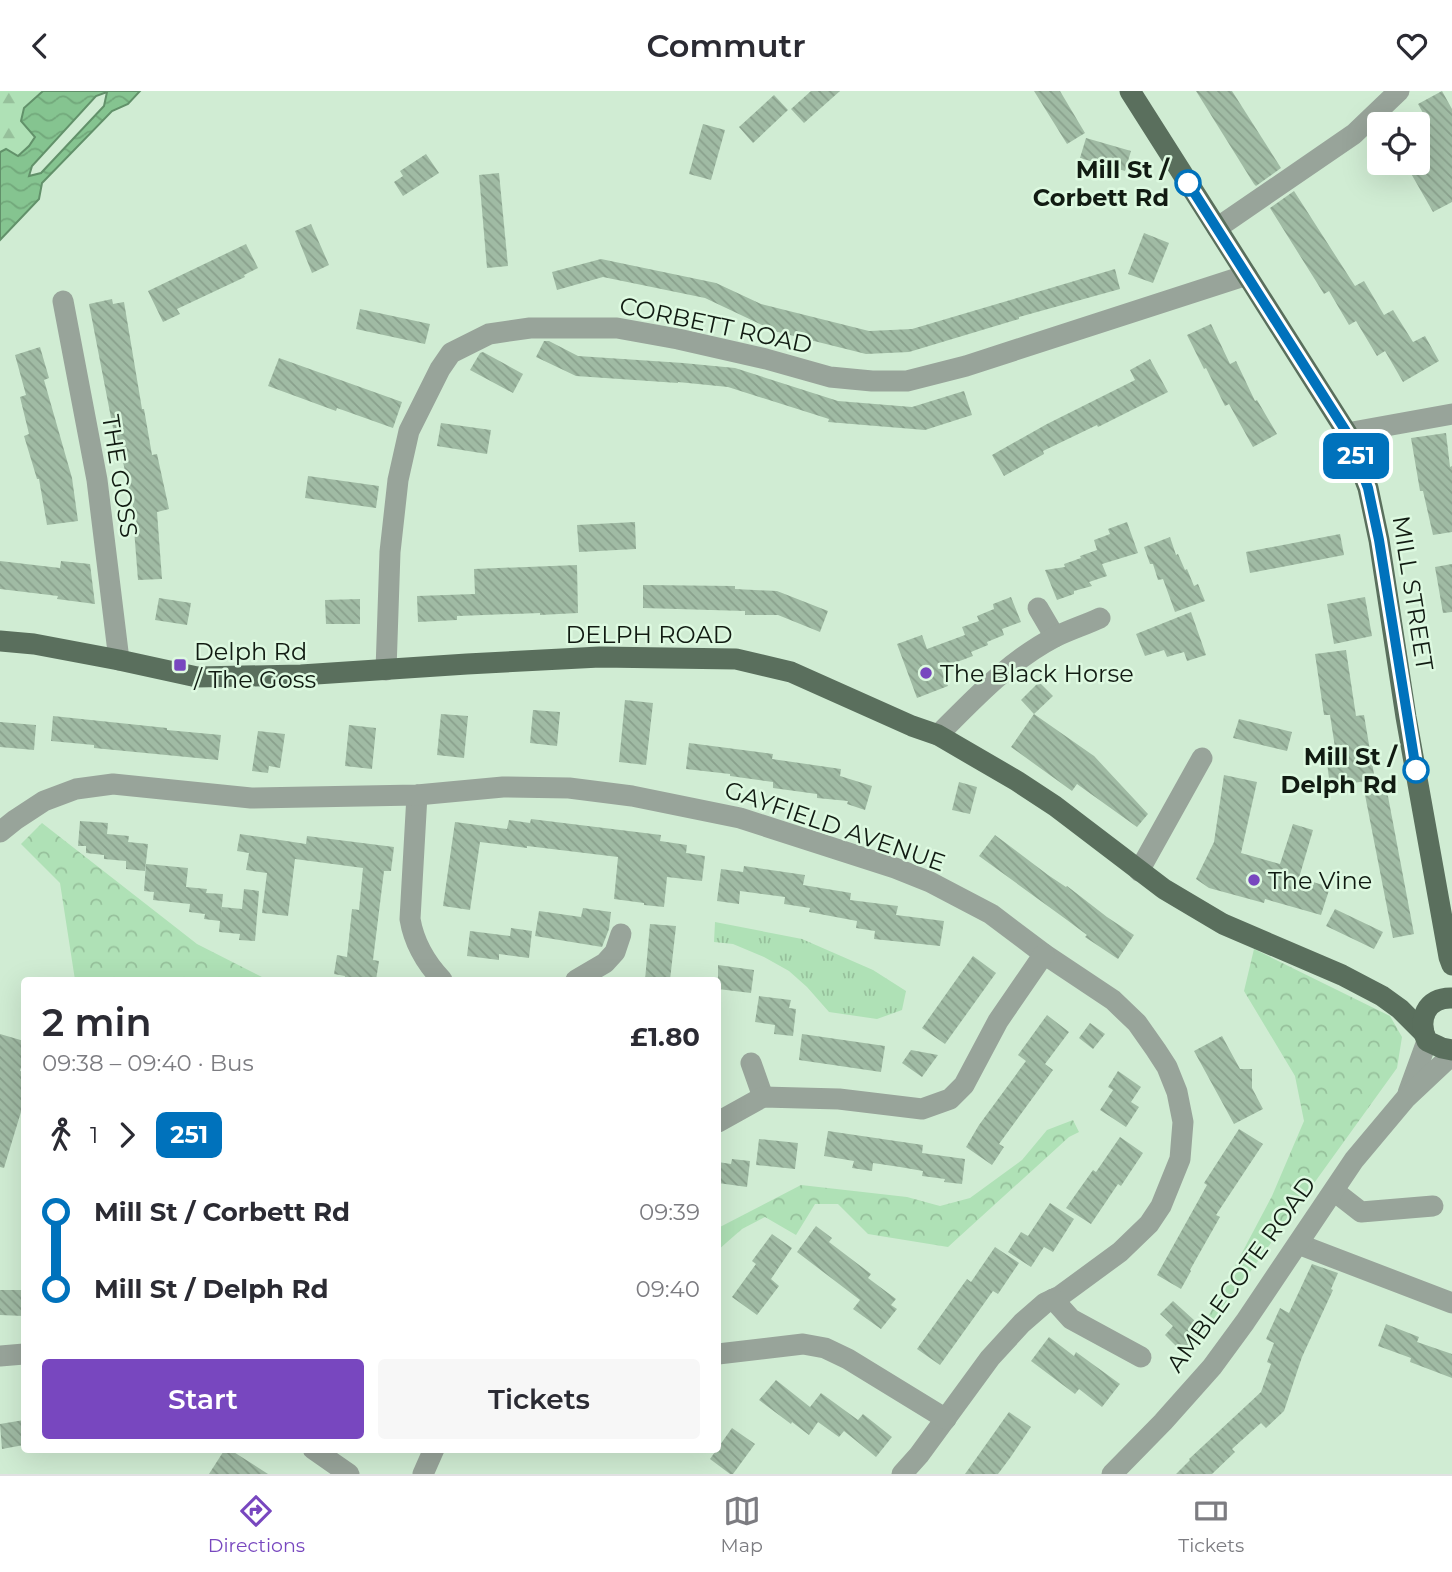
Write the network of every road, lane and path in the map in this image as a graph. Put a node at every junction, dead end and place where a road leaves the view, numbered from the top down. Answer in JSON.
{"nodes":[{"id":1,"x":1130,"y":91,"type":"edge"},
{"id":2,"x":1399,"y":91,"type":"edge"},
{"id":3,"x":1217,"y":228,"type":"junction"},
{"id":4,"x":1247,"y":275,"type":"junction"},
{"id":5,"x":62,"y":301,"type":"dead end"},
{"id":6,"x":1452,"y":414,"type":"edge"},
{"id":7,"x":1347,"y":433,"type":"junction"},
{"id":8,"x":1038,"y":608,"type":"dead end"},
{"id":9,"x":1100,"y":618,"type":"dead end"},
{"id":10,"x":1055,"y":638,"type":"junction"},
{"id":11,"x":0,"y":641,"type":"edge"},
{"id":12,"x":119,"y":660,"type":"junction"},
{"id":13,"x":386,"y":670,"type":"junction"},
{"id":14,"x":938,"y":735,"type":"junction"},
{"id":15,"x":1202,"y":758,"type":"dead end"},
{"id":16,"x":417,"y":795,"type":"junction"},
{"id":17,"x":0,"y":832,"type":"edge"},
{"id":18,"x":1139,"y":871,"type":"junction"},
{"id":19,"x":621,"y":934,"type":"dead end"},
{"id":20,"x":1044,"y":954,"type":"junction"},
{"id":21,"x":1450,"y":961,"type":"edge"},
{"id":22,"x":440,"y":977,"type":"edge"},
{"id":23,"x":581,"y":977,"type":"edge"},
{"id":24,"x":1382,"y":996,"type":"junction"},
{"id":25,"x":1442,"y":1000,"type":"edge"},
{"id":26,"x":1426,"y":1037,"type":"junction"},
{"id":27,"x":1452,"y":1049,"type":"edge"},
{"id":28,"x":1452,"y":1055,"type":"edge"},
{"id":29,"x":751,"y":1063,"type":"dead end"},
{"id":30,"x":763,"y":1097,"type":"junction"},
{"id":31,"x":1406,"y":1098,"type":"junction"},
{"id":32,"x":721,"y":1120,"type":"edge"},
{"id":33,"x":1334,"y":1191,"type":"junction"},
{"id":34,"x":1433,"y":1206,"type":"dead end"},
{"id":35,"x":1298,"y":1244,"type":"junction"},
{"id":36,"x":1053,"y":1299,"type":"junction"},
{"id":37,"x":1452,"y":1303,"type":"edge"},
{"id":38,"x":21,"y":1354,"type":"edge"},
{"id":39,"x":721,"y":1354,"type":"edge"},
{"id":40,"x":0,"y":1356,"type":"edge"},
{"id":41,"x":1141,"y":1357,"type":"dead end"},
{"id":42,"x":946,"y":1419,"type":"junction"},
{"id":43,"x":319,"y":1453,"type":"edge"},
{"id":44,"x":432,"y":1453,"type":"edge"},
{"id":45,"x":349,"y":1474,"type":"edge"},
{"id":46,"x":423,"y":1474,"type":"edge"},
{"id":47,"x":902,"y":1474,"type":"edge"},
{"id":48,"x":1112,"y":1474,"type":"edge"}],
"edges":[{"from":1,"to":3,"type":"main road","name":"MILL STREET"},
{"from":2,"to":3,"type":"street"},
{"from":3,"to":4,"type":"main road","name":"MILL STREET"},
{"from":4,"to":7,"type":"main road","name":"MILL STREET"},
{"from":4,"to":13,"type":"street","name":"CORBETT ROAD"},
{"from":5,"to":12,"type":"street","name":"THE GOSS"},
{"from":6,"to":7,"type":"street"},
{"from":7,"to":21,"type":"main road","name":"MILL STREET"},
{"from":8,"to":10,"type":"street"},
{"from":9,"to":10,"type":"street"},
{"from":10,"to":14,"type":"street"},
{"from":11,"to":12,"type":"main road","name":"DELPH ROAD"},
{"from":12,"to":13,"type":"main road","name":"DELPH ROAD"},
{"from":13,"to":14,"type":"main road","name":"DELPH ROAD"},
{"from":14,"to":18,"type":"main road","name":"DELPH ROAD"},
{"from":15,"to":18,"type":"street"},
{"from":16,"to":17,"type":"street","name":"GAYFIELD AVENUE"},
{"from":16,"to":20,"type":"street","name":"GAYFIELD AVENUE"},
{"from":16,"to":22,"type":"street"},
{"from":18,"to":24,"type":"main road","name":"DELPH ROAD"},
{"from":19,"to":23,"type":"street"},
{"from":20,"to":30,"type":"street"},
{"from":20,"to":36,"type":"street","name":"GAYFIELD AVENUE"},
{"from":21,"to":25,"type":"main road","name":"MILL STREET"},
{"from":24,"to":25,"type":"main road","name":"DELPH ROAD"},
{"from":24,"to":26,"type":"main road","name":"DELPH ROAD"},
{"from":25,"to":26,"type":"main road","name":"MILL STREET"},
{"from":26,"to":27,"type":"main road"},
{"from":26,"to":31,"type":"street","name":"AMBLECOTE ROAD"},
{"from":28,"to":31,"type":"street","name":"AMBLECOTE ROAD"},
{"from":29,"to":30,"type":"street"},
{"from":30,"to":32,"type":"street"},
{"from":31,"to":33,"type":"street","name":"AMBLECOTE ROAD"},
{"from":33,"to":34,"type":"street"},
{"from":33,"to":35,"type":"street","name":"AMBLECOTE ROAD"},
{"from":35,"to":37,"type":"street"},
{"from":35,"to":48,"type":"street","name":"AMBLECOTE ROAD"},
{"from":36,"to":41,"type":"street"},
{"from":36,"to":42,"type":"street","name":"GAYFIELD AVENUE"},
{"from":38,"to":40,"type":"street"},
{"from":39,"to":42,"type":"street"},
{"from":42,"to":47,"type":"street","name":"GAYFIELD AVENUE"},
{"from":43,"to":45,"type":"street"},
{"from":44,"to":46,"type":"street"}]}
